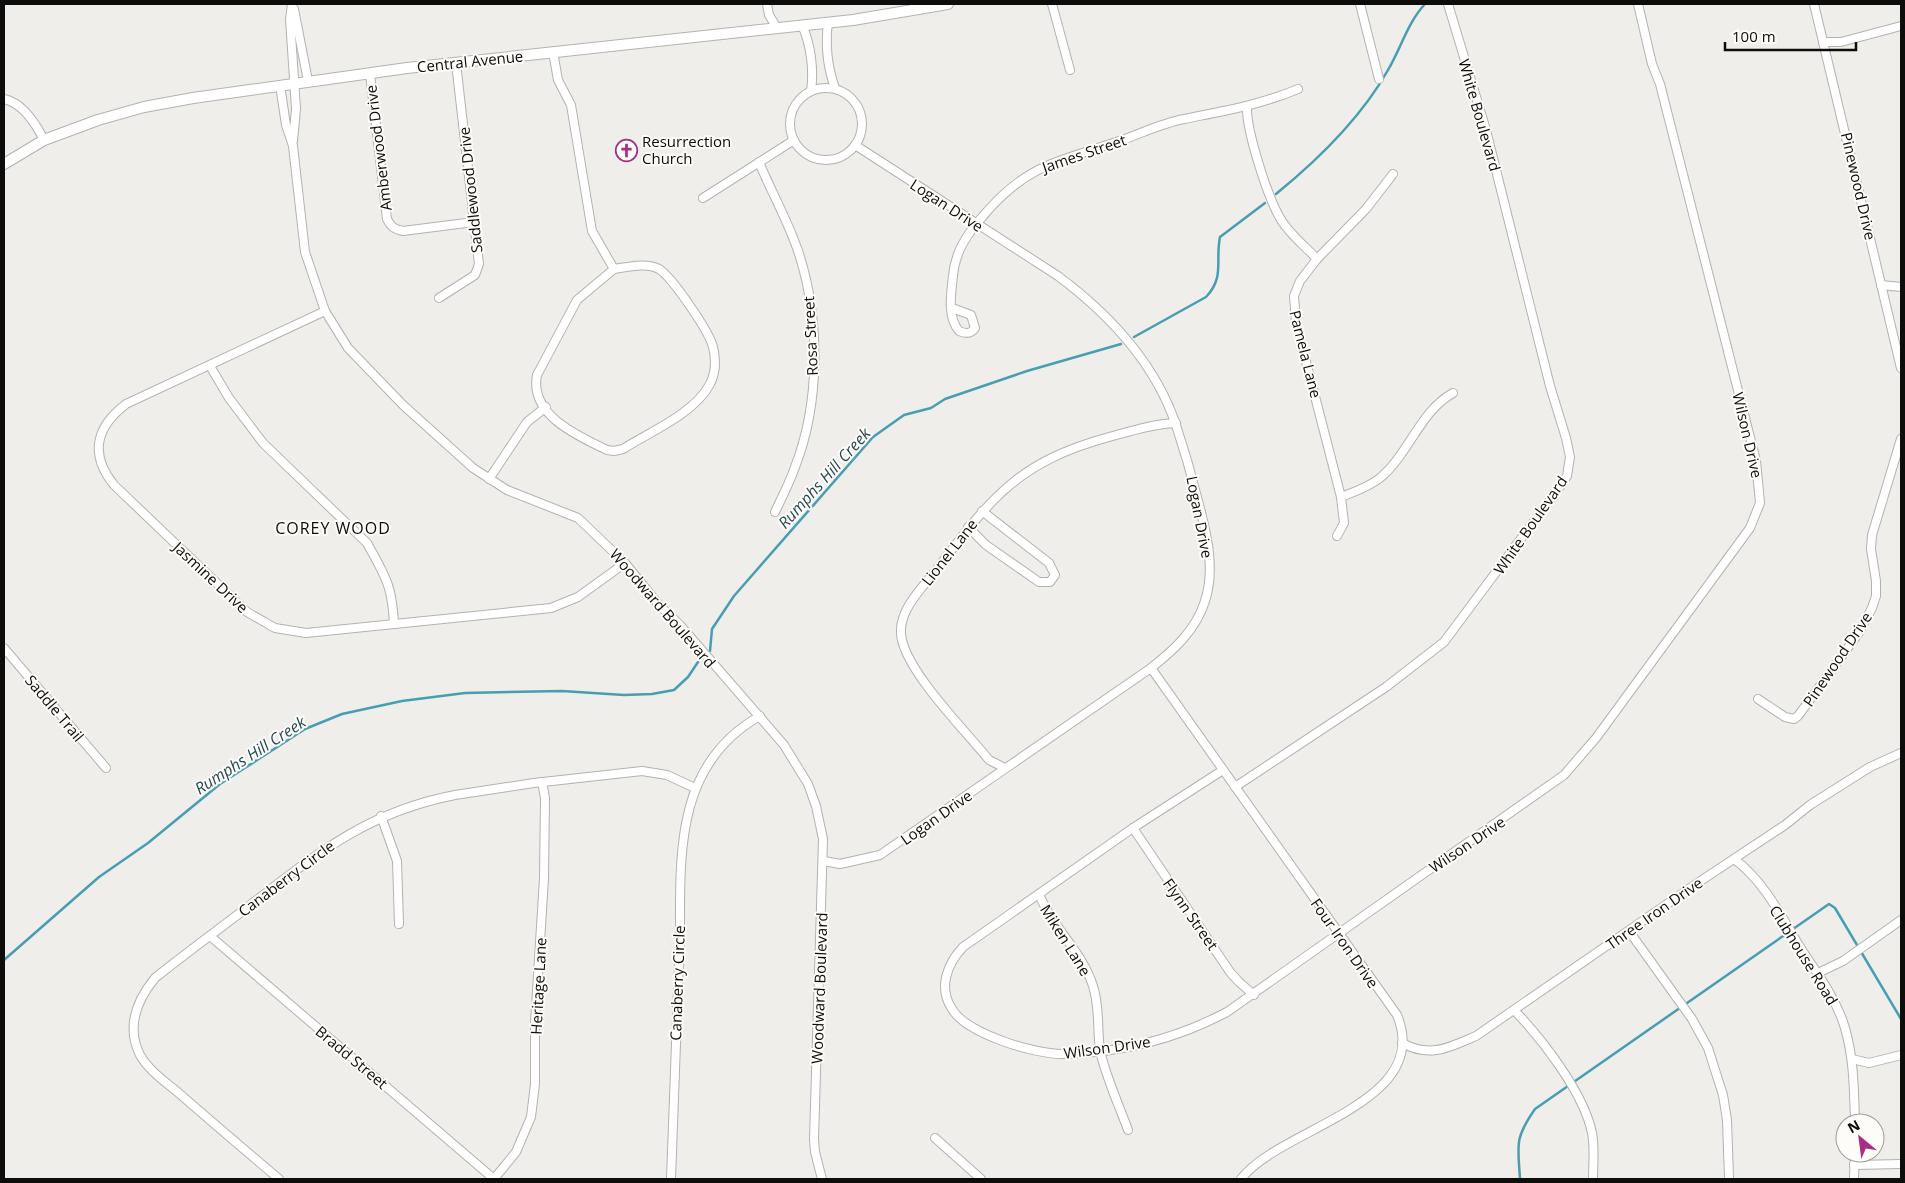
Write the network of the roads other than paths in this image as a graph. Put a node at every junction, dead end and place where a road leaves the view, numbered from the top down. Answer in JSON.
{"nodes":[{"id":1,"x":292,"y":4,"type":"edge"},
{"id":2,"x":767,"y":4,"type":"edge"},
{"id":3,"x":948,"y":4,"type":"edge"},
{"id":4,"x":1052,"y":4,"type":"edge"},
{"id":5,"x":1360,"y":4,"type":"edge"},
{"id":6,"x":1448,"y":4,"type":"edge"},
{"id":7,"x":1638,"y":4,"type":"edge"},
{"id":8,"x":1814,"y":4,"type":"edge"},
{"id":9,"x":828,"y":22,"type":"junction"},
{"id":10,"x":802,"y":25,"type":"junction"},
{"id":11,"x":1901,"y":26,"type":"edge"},
{"id":12,"x":778,"y":28,"type":"junction"},
{"id":13,"x":1823,"y":42,"type":"junction"},
{"id":14,"x":553,"y":52,"type":"junction"},
{"id":15,"x":456,"y":63,"type":"junction"},
{"id":16,"x":1070,"y":70,"type":"dead end"},
{"id":17,"x":370,"y":74,"type":"junction"},
{"id":18,"x":1379,"y":79,"type":"dead end"},
{"id":19,"x":308,"y":81,"type":"junction"},
{"id":20,"x":293,"y":83,"type":"junction"},
{"id":21,"x":280,"y":85,"type":"junction"},
{"id":22,"x":835,"y":88,"type":"junction"},
{"id":23,"x":1298,"y":89,"type":"dead end"},
{"id":24,"x":810,"y":91,"type":"junction"},
{"id":25,"x":4,"y":99,"type":"edge"},
{"id":26,"x":1247,"y":107,"type":"junction"},
{"id":27,"x":44,"y":140,"type":"junction"},
{"id":28,"x":794,"y":140,"type":"junction"},
{"id":29,"x":855,"y":145,"type":"junction"},
{"id":30,"x":293,"y":146,"type":"junction"},
{"id":31,"x":759,"y":162,"type":"junction"},
{"id":32,"x":4,"y":164,"type":"edge"},
{"id":33,"x":1393,"y":174,"type":"dead end"},
{"id":34,"x":703,"y":198,"type":"dead end"},
{"id":35,"x":474,"y":222,"type":"junction"},
{"id":36,"x":977,"y":223,"type":"junction"},
{"id":37,"x":1317,"y":259,"type":"junction"},
{"id":38,"x":614,"y":269,"type":"junction"},
{"id":39,"x":1881,"y":286,"type":"junction"},
{"id":40,"x":1901,"y":287,"type":"edge"},
{"id":41,"x":439,"y":298,"type":"dead end"},
{"id":42,"x":952,"y":308,"type":"dead end"},
{"id":43,"x":325,"y":311,"type":"junction"},
{"id":44,"x":210,"y":366,"type":"junction"},
{"id":45,"x":1901,"y":368,"type":"edge"},
{"id":46,"x":1453,"y":393,"type":"dead end"},
{"id":47,"x":546,"y":407,"type":"junction"},
{"id":48,"x":1176,"y":423,"type":"junction"},
{"id":49,"x":1901,"y":439,"type":"edge"},
{"id":50,"x":489,"y":479,"type":"junction"},
{"id":51,"x":1341,"y":497,"type":"junction"},
{"id":52,"x":982,"y":511,"type":"junction"},
{"id":53,"x":775,"y":512,"type":"dead end"},
{"id":54,"x":968,"y":528,"type":"junction"},
{"id":55,"x":1337,"y":536,"type":"dead end"},
{"id":56,"x":625,"y":563,"type":"junction"},
{"id":57,"x":394,"y":624,"type":"junction"},
{"id":58,"x":4,"y":648,"type":"edge"},
{"id":59,"x":1151,"y":668,"type":"junction"},
{"id":60,"x":1758,"y":699,"type":"dead end"},
{"id":61,"x":760,"y":716,"type":"junction"},
{"id":62,"x":1901,"y":753,"type":"edge"},
{"id":63,"x":106,"y":768,"type":"dead end"},
{"id":64,"x":1005,"y":768,"type":"junction"},
{"id":65,"x":1223,"y":770,"type":"junction"},
{"id":66,"x":542,"y":782,"type":"junction"},
{"id":67,"x":1235,"y":787,"type":"junction"},
{"id":68,"x":695,"y":788,"type":"junction"},
{"id":69,"x":381,"y":816,"type":"junction"},
{"id":70,"x":1133,"y":828,"type":"junction"},
{"id":71,"x":1734,"y":859,"type":"junction"},
{"id":72,"x":824,"y":861,"type":"junction"},
{"id":73,"x":1039,"y":894,"type":"junction"},
{"id":74,"x":1901,"y":920,"type":"edge"},
{"id":75,"x":400,"y":924,"type":"dead end"},
{"id":76,"x":1629,"y":931,"type":"junction"},
{"id":77,"x":1340,"y":935,"type":"junction"},
{"id":78,"x":210,"y":936,"type":"junction"},
{"id":79,"x":1818,"y":973,"type":"junction"},
{"id":80,"x":1254,"y":995,"type":"junction"},
{"id":81,"x":1514,"y":1010,"type":"junction"},
{"id":82,"x":1402,"y":1043,"type":"junction"},
{"id":83,"x":1100,"y":1051,"type":"junction"},
{"id":84,"x":1901,"y":1055,"type":"edge"},
{"id":85,"x":1852,"y":1059,"type":"junction"},
{"id":86,"x":1855,"y":1113,"type":"edge"},
{"id":87,"x":1128,"y":1130,"type":"dead end"},
{"id":88,"x":935,"y":1138,"type":"dead end"},
{"id":89,"x":1901,"y":1164,"type":"edge"},
{"id":90,"x":1854,"y":1165,"type":"joint"},
{"id":91,"x":279,"y":1179,"type":"edge"},
{"id":92,"x":494,"y":1179,"type":"edge"},
{"id":93,"x":671,"y":1179,"type":"edge"},
{"id":94,"x":822,"y":1179,"type":"edge"},
{"id":95,"x":981,"y":1179,"type":"edge"},
{"id":96,"x":1241,"y":1179,"type":"edge"},
{"id":97,"x":1593,"y":1179,"type":"edge"},
{"id":98,"x":1729,"y":1179,"type":"edge"},
{"id":99,"x":1854,"y":1179,"type":"edge"}],
"edges":[{"from":1,"to":19,"type":"street"},
{"from":1,"to":20,"type":"street","name":"Woodward Boulevard"},
{"from":2,"to":12,"type":"street"},
{"from":3,"to":9,"type":"street","name":"Central Avenue"},
{"from":4,"to":16,"type":"street"},
{"from":5,"to":18,"type":"street"},
{"from":6,"to":67,"type":"street","name":"White Boulevard"},
{"from":7,"to":77,"type":"street","name":"Wilson Drive"},
{"from":8,"to":13,"type":"street","name":"Pinewood Drive"},
{"from":9,"to":10,"type":"street","name":"Central Avenue"},
{"from":9,"to":22,"type":"street"},
{"from":10,"to":12,"type":"street","name":"Central Avenue"},
{"from":10,"to":24,"type":"street"},
{"from":11,"to":13,"type":"street"},
{"from":12,"to":14,"type":"street","name":"Central Avenue"},
{"from":13,"to":39,"type":"street","name":"Pinewood Drive"},
{"from":14,"to":15,"type":"street","name":"Central Avenue"},
{"from":14,"to":38,"type":"street"},
{"from":15,"to":17,"type":"street","name":"Central Avenue"},
{"from":15,"to":35,"type":"street","name":"Saddlewood Drive"},
{"from":17,"to":19,"type":"street","name":"Central Avenue"},
{"from":17,"to":35,"type":"street","name":"Amberwood Drive"},
{"from":19,"to":20,"type":"street","name":"Central Avenue"},
{"from":20,"to":21,"type":"street","name":"Central Avenue"},
{"from":20,"to":30,"type":"street","name":"Woodward Boulevard"},
{"from":21,"to":27,"type":"street","name":"Central Avenue"},
{"from":21,"to":30,"type":"street","name":"Woodward Boulevard"},
{"from":22,"to":24,"type":"street"},
{"from":22,"to":29,"type":"street"},
{"from":23,"to":26,"type":"street","name":"James Street"},
{"from":24,"to":28,"type":"street"},
{"from":25,"to":27,"type":"street"},
{"from":26,"to":36,"type":"street","name":"James Street"},
{"from":26,"to":37,"type":"street"},
{"from":27,"to":32,"type":"street","name":"Central Avenue"},
{"from":28,"to":29,"type":"street"},
{"from":28,"to":31,"type":"street"},
{"from":29,"to":36,"type":"street","name":"Logan Drive"},
{"from":30,"to":43,"type":"street","name":"Woodward Boulevard"},
{"from":31,"to":34,"type":"street"},
{"from":31,"to":53,"type":"street","name":"Rosa Street"},
{"from":33,"to":37,"type":"street","name":"Pamela Lane"},
{"from":35,"to":41,"type":"street","name":"Saddlewood Drive"},
{"from":36,"to":42,"type":"street","name":"James Street"},
{"from":36,"to":48,"type":"street","name":"Logan Drive"},
{"from":37,"to":51,"type":"street","name":"Pamela Lane"},
{"from":38,"to":47,"type":"street"},
{"from":38,"to":47,"type":"street"},
{"from":39,"to":40,"type":"street"},
{"from":39,"to":45,"type":"street","name":"Pinewood Drive"},
{"from":43,"to":44,"type":"street","name":"Jasmine Drive"},
{"from":43,"to":50,"type":"street","name":"Woodward Boulevard"},
{"from":44,"to":57,"type":"street"},
{"from":44,"to":57,"type":"street","name":"Jasmine Drive"},
{"from":46,"to":51,"type":"street"},
{"from":47,"to":50,"type":"street"},
{"from":48,"to":52,"type":"street","name":"Lionel Lane"},
{"from":48,"to":59,"type":"street","name":"Logan Drive"},
{"from":49,"to":60,"type":"street","name":"Pinewood Drive"},
{"from":50,"to":56,"type":"street","name":"Woodward Boulevard"},
{"from":51,"to":55,"type":"street","name":"Pamela Lane"},
{"from":52,"to":54,"type":"street","name":"Lionel Lane"},
{"from":52,"to":54,"type":"street"},
{"from":54,"to":64,"type":"street","name":"Lionel Lane"},
{"from":56,"to":57,"type":"street","name":"Jasmine Drive"},
{"from":56,"to":61,"type":"street","name":"Woodward Boulevard"},
{"from":58,"to":63,"type":"street","name":"Saddle Trail"},
{"from":59,"to":64,"type":"street","name":"Logan Drive"},
{"from":59,"to":65,"type":"street","name":"Four Iron Drive"},
{"from":61,"to":68,"type":"street","name":"Canaberry Circle"},
{"from":61,"to":72,"type":"street","name":"Woodward Boulevard"},
{"from":62,"to":71,"type":"street","name":"Three Iron Drive"},
{"from":64,"to":72,"type":"street","name":"Logan Drive"},
{"from":65,"to":67,"type":"street","name":"Four Iron Drive"},
{"from":65,"to":70,"type":"street","name":"Wilson Drive"},
{"from":66,"to":68,"type":"street","name":"Canaberry Circle"},
{"from":66,"to":69,"type":"street","name":"Canaberry Circle"},
{"from":66,"to":92,"type":"street","name":"Heritage Lane"},
{"from":67,"to":77,"type":"street","name":"Four Iron Drive"},
{"from":68,"to":93,"type":"street","name":"Canaberry Circle"},
{"from":69,"to":75,"type":"street"},
{"from":69,"to":78,"type":"street","name":"Canaberry Circle"},
{"from":70,"to":73,"type":"street","name":"Wilson Drive"},
{"from":70,"to":80,"type":"street","name":"Flynn Street"},
{"from":71,"to":76,"type":"street","name":"Three Iron Drive"},
{"from":71,"to":79,"type":"street","name":"Clubhouse Road"},
{"from":72,"to":94,"type":"street","name":"Woodward Boulevard"},
{"from":73,"to":83,"type":"street","name":"Miken Lane"},
{"from":73,"to":83,"type":"street","name":"Wilson Drive"},
{"from":74,"to":79,"type":"street"},
{"from":76,"to":81,"type":"street","name":"Three Iron Drive"},
{"from":76,"to":98,"type":"street"},
{"from":77,"to":80,"type":"street","name":"Wilson Drive"},
{"from":77,"to":82,"type":"street","name":"Four Iron Drive"},
{"from":78,"to":91,"type":"street","name":"Canaberry Circle"},
{"from":78,"to":92,"type":"street","name":"Bradd Street"},
{"from":79,"to":85,"type":"street","name":"Clubhouse Road"},
{"from":80,"to":83,"type":"street","name":"Wilson Drive"},
{"from":81,"to":82,"type":"street","name":"Three Iron Drive"},
{"from":81,"to":97,"type":"street"},
{"from":82,"to":96,"type":"street","name":"Four Iron Drive"},
{"from":83,"to":87,"type":"street","name":"Miken Lane"},
{"from":84,"to":85,"type":"street"},
{"from":85,"to":86,"type":"street","name":"Clubhouse Road"},
{"from":88,"to":95,"type":"street"},
{"from":89,"to":90,"type":"street"},
{"from":90,"to":99,"type":"street"}]}
